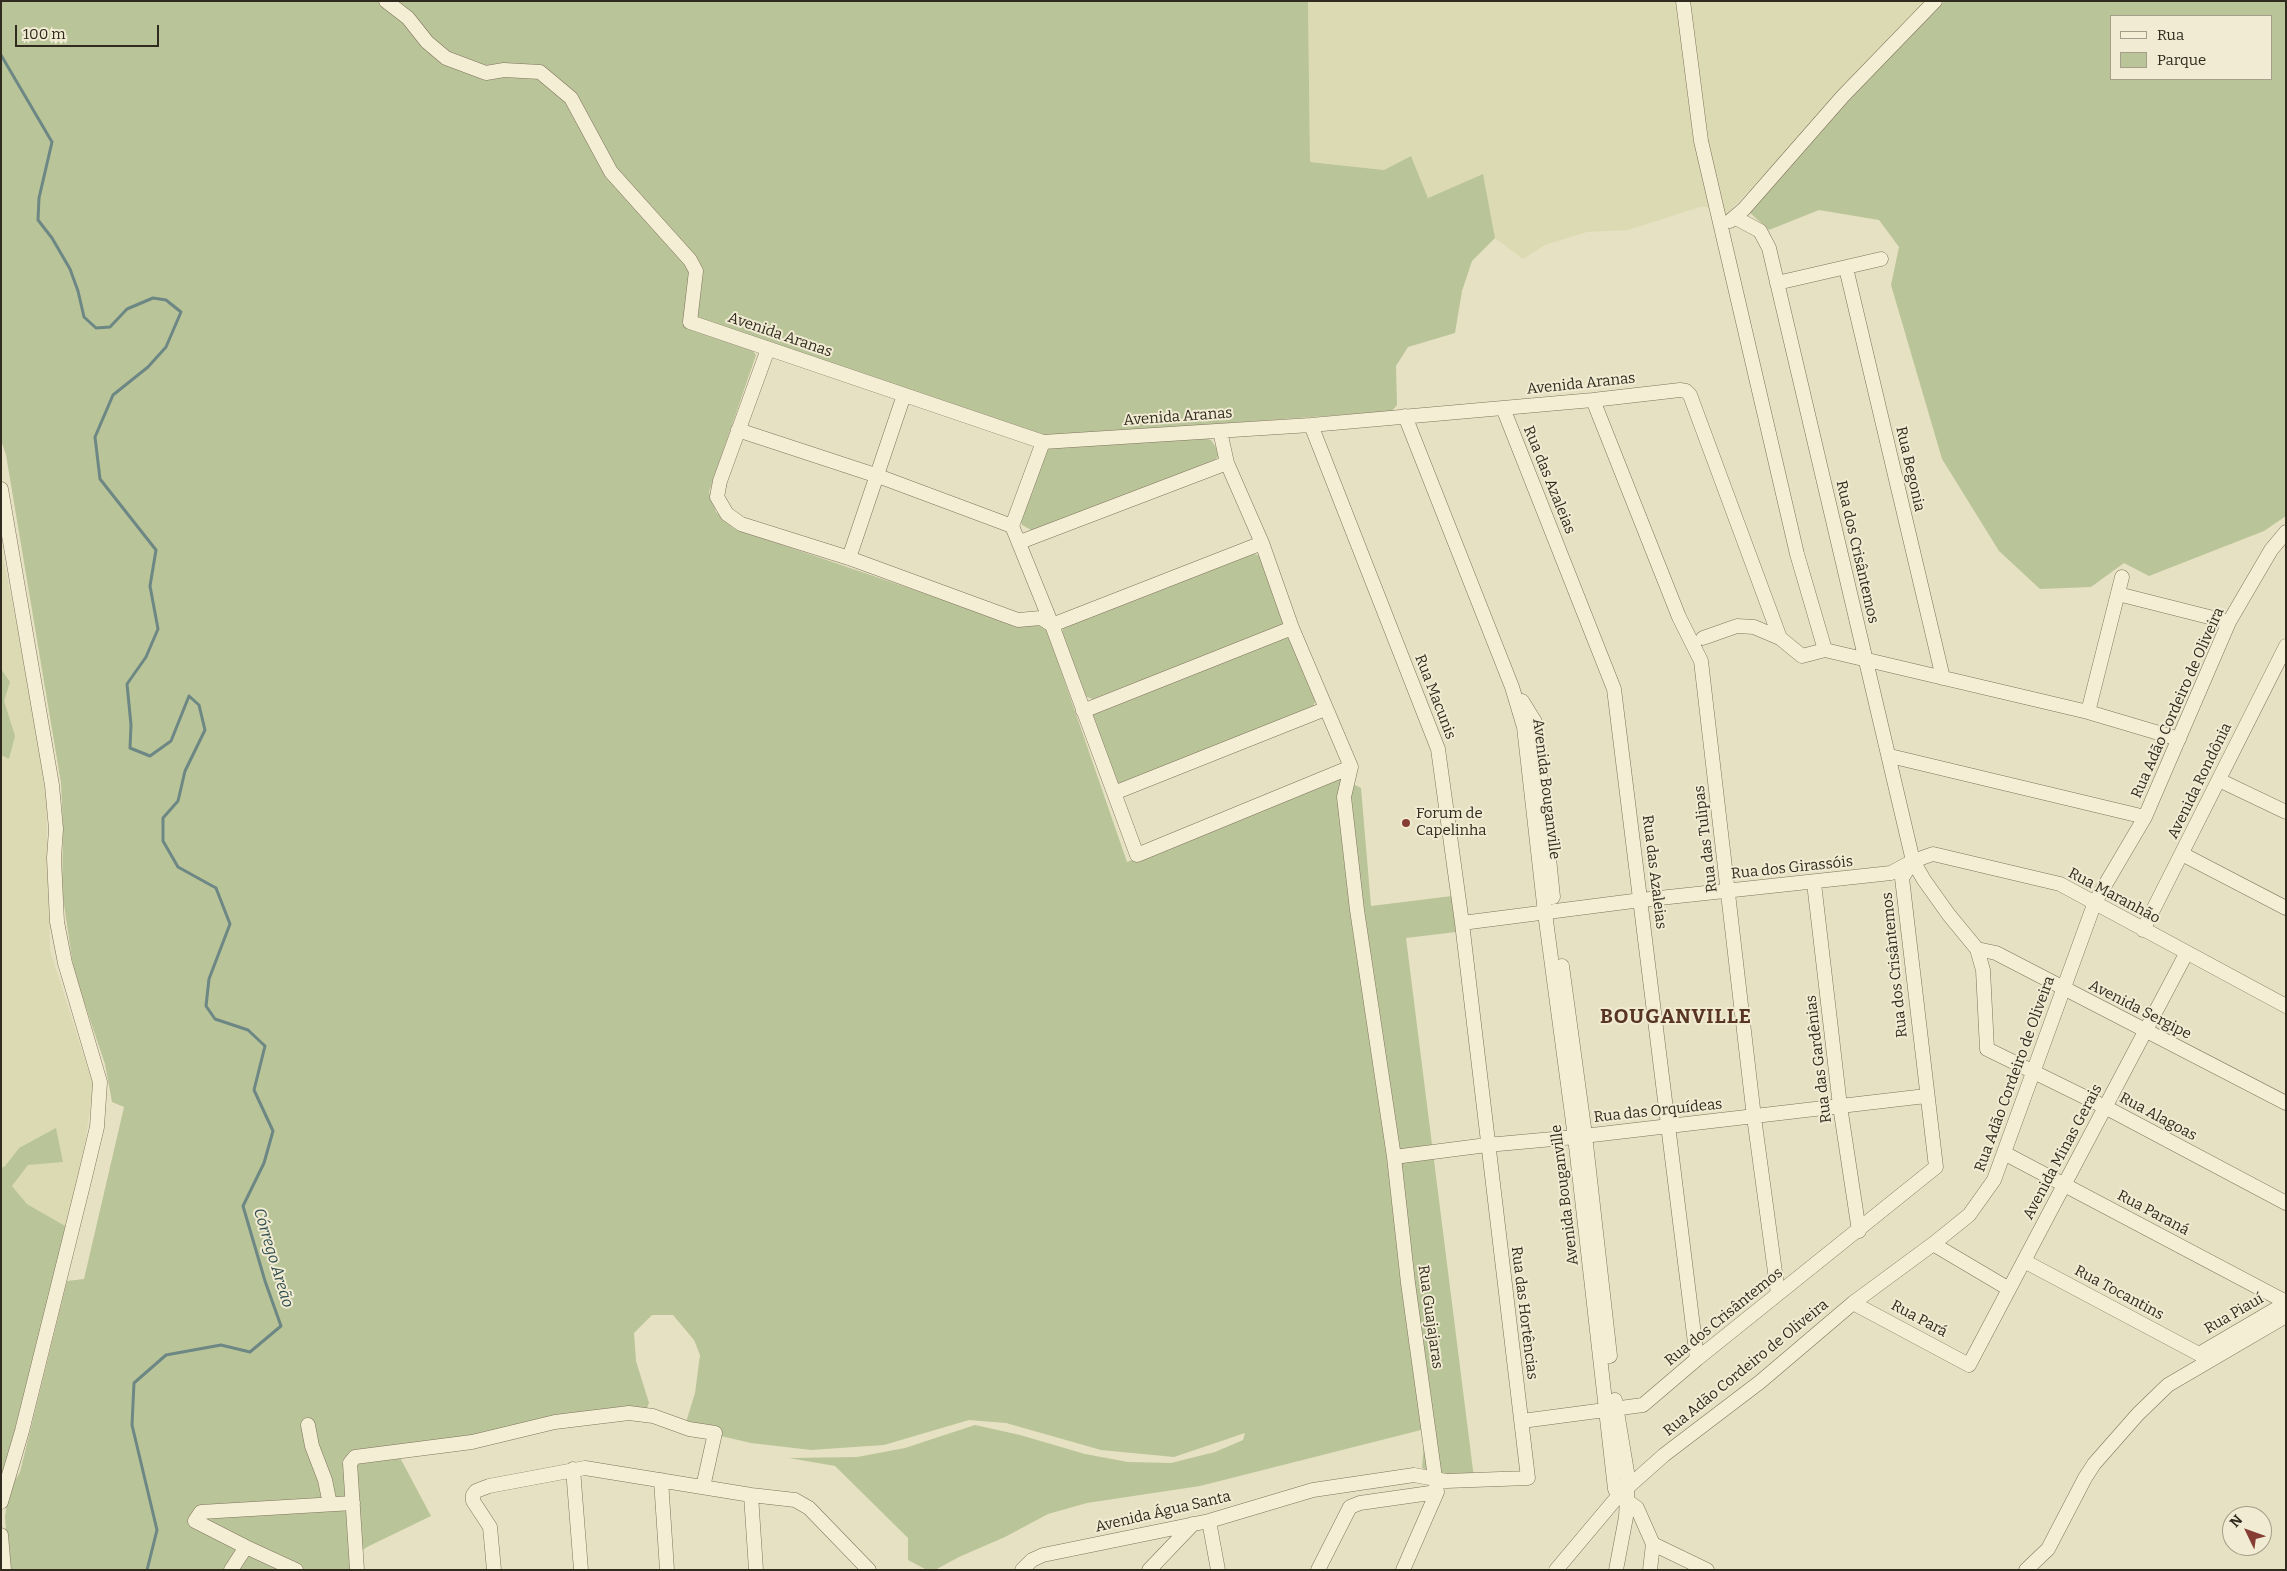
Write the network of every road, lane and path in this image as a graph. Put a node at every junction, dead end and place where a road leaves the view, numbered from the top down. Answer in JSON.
{"nodes":[{"id":1,"x":386,"y":1,"type":"edge"},
{"id":2,"x":1683,"y":1,"type":"edge"},
{"id":3,"x":1935,"y":1,"type":"edge"},
{"id":4,"x":1736,"y":218,"type":"junction"},
{"id":5,"x":1721,"y":227,"type":"junction"},
{"id":6,"x":1882,"y":259,"type":"dead end"},
{"id":7,"x":1846,"y":268,"type":"junction"},
{"id":8,"x":1777,"y":283,"type":"junction"},
{"id":9,"x":768,"y":349,"type":"junction"},
{"id":10,"x":904,"y":395,"type":"junction"},
{"id":11,"x":1593,"y":400,"type":"junction"},
{"id":12,"x":1503,"y":408,"type":"junction"},
{"id":13,"x":1405,"y":416,"type":"junction"},
{"id":14,"x":1311,"y":424,"type":"junction"},
{"id":15,"x":738,"y":430,"type":"junction"},
{"id":16,"x":1220,"y":431,"type":"junction"},
{"id":17,"x":1042,"y":442,"type":"junction"},
{"id":18,"x":1227,"y":463,"type":"junction"},
{"id":19,"x":878,"y":476,"type":"junction"},
{"id":20,"x":1,"y":489,"type":"edge"},
{"id":21,"x":1012,"y":526,"type":"junction"},
{"id":22,"x":2286,"y":532,"type":"edge"},
{"id":23,"x":1020,"y":542,"type":"junction"},
{"id":24,"x":1262,"y":544,"type":"junction"},
{"id":25,"x":849,"y":558,"type":"junction"},
{"id":26,"x":2122,"y":577,"type":"dead end"},
{"id":27,"x":2118,"y":594,"type":"junction"},
{"id":28,"x":2229,"y":622,"type":"junction"},
{"id":29,"x":1052,"y":625,"type":"junction"},
{"id":30,"x":1292,"y":628,"type":"junction"},
{"id":31,"x":1702,"y":638,"type":"dead end"},
{"id":32,"x":1780,"y":638,"type":"junction"},
{"id":33,"x":2286,"y":646,"type":"edge"},
{"id":34,"x":1825,"y":650,"type":"junction"},
{"id":35,"x":1866,"y":660,"type":"junction"},
{"id":36,"x":1942,"y":678,"type":"junction"},
{"id":37,"x":1325,"y":709,"type":"junction"},
{"id":38,"x":1083,"y":710,"type":"junction"},
{"id":39,"x":2088,"y":712,"type":"junction"},
{"id":40,"x":2179,"y":739,"type":"junction"},
{"id":41,"x":1890,"y":756,"type":"junction"},
{"id":42,"x":1351,"y":767,"type":"junction"},
{"id":43,"x":2219,"y":780,"type":"junction"},
{"id":44,"x":1114,"y":793,"type":"junction"},
{"id":45,"x":2286,"y":812,"type":"edge"},
{"id":46,"x":2146,"y":817,"type":"junction"},
{"id":47,"x":2182,"y":854,"type":"junction"},
{"id":48,"x":1914,"y":861,"type":"junction"},
{"id":49,"x":1814,"y":883,"type":"junction"},
{"id":50,"x":1728,"y":892,"type":"junction"},
{"id":51,"x":1641,"y":900,"type":"junction"},
{"id":52,"x":2096,"y":902,"type":"junction"},
{"id":53,"x":2286,"y":908,"type":"edge"},
{"id":54,"x":1550,"y":912,"type":"junction"},
{"id":55,"x":1462,"y":923,"type":"junction"},
{"id":56,"x":2143,"y":930,"type":"junction"},
{"id":57,"x":1977,"y":949,"type":"junction"},
{"id":58,"x":2186,"y":954,"type":"junction"},
{"id":59,"x":2064,"y":989,"type":"junction"},
{"id":60,"x":2286,"y":1006,"type":"edge"},
{"id":61,"x":2146,"y":1031,"type":"junction"},
{"id":62,"x":2035,"y":1072,"type":"junction"},
{"id":63,"x":1926,"y":1096,"type":"junction"},
{"id":64,"x":2286,"y":1104,"type":"edge"},
{"id":65,"x":1840,"y":1106,"type":"junction"},
{"id":66,"x":2105,"y":1107,"type":"junction"},
{"id":67,"x":1754,"y":1117,"type":"junction"},
{"id":68,"x":1669,"y":1125,"type":"junction"},
{"id":69,"x":1580,"y":1136,"type":"junction"},
{"id":70,"x":1487,"y":1145,"type":"junction"},
{"id":71,"x":2004,"y":1153,"type":"junction"},
{"id":72,"x":1394,"y":1157,"type":"junction"},
{"id":73,"x":2064,"y":1185,"type":"junction"},
{"id":74,"x":2286,"y":1203,"type":"edge"},
{"id":75,"x":1859,"y":1231,"type":"junction"},
{"id":76,"x":1933,"y":1244,"type":"junction"},
{"id":77,"x":2024,"y":1261,"type":"junction"},
{"id":78,"x":2009,"y":1289,"type":"junction"},
{"id":79,"x":1778,"y":1294,"type":"junction"},
{"id":80,"x":2286,"y":1302,"type":"edge"},
{"id":81,"x":1853,"y":1303,"type":"junction"},
{"id":82,"x":2286,"y":1316,"type":"edge"},
{"id":83,"x":2199,"y":1354,"type":"joint"},
{"id":84,"x":1697,"y":1359,"type":"junction"},
{"id":85,"x":1969,"y":1365,"type":"joint"},
{"id":86,"x":1611,"y":1409,"type":"junction"},
{"id":87,"x":1522,"y":1421,"type":"junction"},
{"id":88,"x":308,"y":1424,"type":"dead end"},
{"id":89,"x":573,"y":1468,"type":"junction"},
{"id":90,"x":661,"y":1480,"type":"junction"},
{"id":91,"x":1436,"y":1486,"type":"junction"},
{"id":92,"x":703,"y":1487,"type":"junction"},
{"id":93,"x":751,"y":1495,"type":"junction"},
{"id":94,"x":1624,"y":1495,"type":"junction"},
{"id":95,"x":1,"y":1502,"type":"edge"},
{"id":96,"x":353,"y":1503,"type":"junction"},
{"id":97,"x":330,"y":1504,"type":"junction"},
{"id":98,"x":1209,"y":1521,"type":"junction"},
{"id":99,"x":1193,"y":1524,"type":"junction"},
{"id":100,"x":1,"y":1535,"type":"edge"},
{"id":101,"x":1653,"y":1544,"type":"junction"},
{"id":102,"x":246,"y":1547,"type":"junction"},
{"id":103,"x":4,"y":1570,"type":"edge"},
{"id":104,"x":231,"y":1570,"type":"edge"},
{"id":105,"x":296,"y":1570,"type":"edge"},
{"id":106,"x":357,"y":1570,"type":"edge"},
{"id":107,"x":494,"y":1570,"type":"edge"},
{"id":108,"x":581,"y":1570,"type":"edge"},
{"id":109,"x":667,"y":1570,"type":"edge"},
{"id":110,"x":756,"y":1570,"type":"edge"},
{"id":111,"x":869,"y":1570,"type":"edge"},
{"id":112,"x":1022,"y":1570,"type":"edge"},
{"id":113,"x":1149,"y":1570,"type":"edge"},
{"id":114,"x":1218,"y":1570,"type":"edge"},
{"id":115,"x":1318,"y":1570,"type":"edge"},
{"id":116,"x":1403,"y":1570,"type":"edge"},
{"id":117,"x":1556,"y":1570,"type":"edge"},
{"id":118,"x":1616,"y":1570,"type":"edge"},
{"id":119,"x":1650,"y":1570,"type":"edge"},
{"id":120,"x":1706,"y":1570,"type":"edge"},
{"id":121,"x":2026,"y":1570,"type":"edge"}],
"edges":[{"from":1,"to":9,"type":"street","name":"Avenida Aranas"},
{"from":2,"to":5,"type":"street"},
{"from":3,"to":4,"type":"street"},
{"from":4,"to":5,"type":"street"},
{"from":4,"to":8,"type":"street","name":"Rua dos Crisântemos"},
{"from":5,"to":34,"type":"street"},
{"from":6,"to":7,"type":"street"},
{"from":7,"to":8,"type":"street"},
{"from":7,"to":36,"type":"street","name":"Rua Begonia"},
{"from":8,"to":35,"type":"street","name":"Rua dos Crisântemos"},
{"from":9,"to":10,"type":"street","name":"Avenida Aranas"},
{"from":9,"to":15,"type":"street"},
{"from":10,"to":17,"type":"street","name":"Avenida Aranas"},
{"from":10,"to":19,"type":"street"},
{"from":11,"to":12,"type":"street","name":"Avenida Aranas"},
{"from":11,"to":32,"type":"street","name":"Avenida Aranas"},
{"from":11,"to":50,"type":"street","name":"Rua das Tulipas"},
{"from":12,"to":13,"type":"street","name":"Avenida Aranas"},
{"from":12,"to":51,"type":"street","name":"Rua das Azaleias"},
{"from":13,"to":14,"type":"street","name":"Avenida Aranas"},
{"from":13,"to":54,"type":"street","name":"Avenida Bouganville"},
{"from":14,"to":16,"type":"street","name":"Avenida Aranas"},
{"from":14,"to":55,"type":"street","name":"Rua Macunis"},
{"from":15,"to":19,"type":"street"},
{"from":15,"to":25,"type":"street"},
{"from":16,"to":17,"type":"street","name":"Avenida Aranas"},
{"from":16,"to":18,"type":"street"},
{"from":17,"to":21,"type":"street"},
{"from":18,"to":23,"type":"street"},
{"from":18,"to":24,"type":"street"},
{"from":19,"to":21,"type":"street"},
{"from":19,"to":25,"type":"street"},
{"from":20,"to":95,"type":"street"},
{"from":21,"to":23,"type":"street"},
{"from":22,"to":28,"type":"street","name":"Rua Adão Cordeiro de Oliveira"},
{"from":23,"to":29,"type":"street"},
{"from":24,"to":29,"type":"street"},
{"from":24,"to":30,"type":"street"},
{"from":25,"to":29,"type":"street"},
{"from":26,"to":27,"type":"street"},
{"from":27,"to":28,"type":"street"},
{"from":27,"to":39,"type":"street"},
{"from":28,"to":40,"type":"street","name":"Rua Adão Cordeiro de Oliveira"},
{"from":29,"to":38,"type":"street"},
{"from":30,"to":37,"type":"street"},
{"from":30,"to":38,"type":"street"},
{"from":31,"to":32,"type":"street"},
{"from":32,"to":34,"type":"street"},
{"from":33,"to":43,"type":"street","name":"Avenida Rondônia"},
{"from":34,"to":35,"type":"street"},
{"from":35,"to":36,"type":"street"},
{"from":35,"to":41,"type":"street","name":"Rua dos Crisântemos"},
{"from":36,"to":39,"type":"street"},
{"from":37,"to":42,"type":"street"},
{"from":37,"to":44,"type":"street"},
{"from":38,"to":44,"type":"street"},
{"from":39,"to":40,"type":"street"},
{"from":40,"to":46,"type":"street","name":"Rua Adão Cordeiro de Oliveira"},
{"from":41,"to":46,"type":"street"},
{"from":41,"to":48,"type":"street","name":"Rua dos Crisântemos"},
{"from":42,"to":44,"type":"street"},
{"from":42,"to":72,"type":"street","name":"Rua Guajajaras"},
{"from":43,"to":45,"type":"street"},
{"from":43,"to":47,"type":"street","name":"Avenida Rondônia"},
{"from":46,"to":52,"type":"street","name":"Rua Adão Cordeiro de Oliveira"},
{"from":47,"to":53,"type":"street"},
{"from":47,"to":56,"type":"street","name":"Avenida Rondônia"},
{"from":48,"to":49,"type":"street","name":"Rua dos Girassóis"},
{"from":48,"to":52,"type":"street","name":"Rua Maranhão"},
{"from":48,"to":57,"type":"street"},
{"from":48,"to":63,"type":"street","name":"Rua dos Crisântemos"},
{"from":49,"to":50,"type":"street","name":"Rua dos Girassóis"},
{"from":49,"to":65,"type":"street","name":"Rua das Gardênias"},
{"from":50,"to":51,"type":"street","name":"Rua dos Girassóis"},
{"from":50,"to":67,"type":"street","name":"Rua das Tulipas"},
{"from":51,"to":54,"type":"street","name":"Rua dos Girassóis"},
{"from":51,"to":68,"type":"street","name":"Rua das Azaleias"},
{"from":52,"to":56,"type":"street","name":"Rua Maranhão"},
{"from":52,"to":59,"type":"street","name":"Rua Adão Cordeiro de Oliveira"},
{"from":54,"to":55,"type":"street","name":"Rua dos Girassóis"},
{"from":54,"to":69,"type":"street","name":"Avenida Bouganville"},
{"from":55,"to":70,"type":"street","name":"Rua Macunis"},
{"from":56,"to":58,"type":"street","name":"Rua Maranhão"},
{"from":57,"to":59,"type":"street","name":"Avenida Sergipe"},
{"from":57,"to":62,"type":"street","name":"Rua Alagoas"},
{"from":58,"to":60,"type":"street","name":"Rua Maranhão"},
{"from":58,"to":61,"type":"street","name":"Avenida Minas Gerais"},
{"from":59,"to":61,"type":"street","name":"Avenida Sergipe"},
{"from":59,"to":62,"type":"street","name":"Rua Adão Cordeiro de Oliveira"},
{"from":61,"to":64,"type":"street","name":"Avenida Sergipe"},
{"from":61,"to":66,"type":"street","name":"Avenida Minas Gerais"},
{"from":62,"to":66,"type":"street","name":"Rua Alagoas"},
{"from":62,"to":71,"type":"street","name":"Rua Adão Cordeiro de Oliveira"},
{"from":63,"to":65,"type":"street","name":"Rua das Orquídeas"},
{"from":63,"to":75,"type":"street","name":"Rua dos Crisântemos"},
{"from":65,"to":67,"type":"street","name":"Rua das Orquídeas"},
{"from":65,"to":75,"type":"street","name":"Rua das Gardênias"},
{"from":66,"to":73,"type":"street","name":"Avenida Minas Gerais"},
{"from":66,"to":74,"type":"street","name":"Rua Alagoas"},
{"from":67,"to":68,"type":"street","name":"Rua das Orquídeas"},
{"from":67,"to":79,"type":"street","name":"Rua das Tulipas"},
{"from":68,"to":69,"type":"street","name":"Rua das Orquídeas"},
{"from":68,"to":84,"type":"street","name":"Rua das Azaleias"},
{"from":69,"to":70,"type":"street","name":"Rua das Orquídeas"},
{"from":69,"to":86,"type":"street","name":"Avenida Bouganville"},
{"from":70,"to":72,"type":"street","name":"Rua das Orquídeas"},
{"from":70,"to":87,"type":"street","name":"Rua das Hortências"},
{"from":71,"to":73,"type":"street","name":"Rua Paraná"},
{"from":71,"to":76,"type":"street","name":"Rua Adão Cordeiro de Oliveira"},
{"from":72,"to":91,"type":"street","name":"Rua Guajajaras"},
{"from":73,"to":77,"type":"street","name":"Avenida Minas Gerais"},
{"from":73,"to":80,"type":"street","name":"Rua Paraná"},
{"from":75,"to":79,"type":"street","name":"Rua dos Crisântemos"},
{"from":76,"to":78,"type":"street"},
{"from":76,"to":81,"type":"street","name":"Rua Adão Cordeiro de Oliveira"},
{"from":77,"to":78,"type":"street","name":"Avenida Minas Gerais"},
{"from":77,"to":83,"type":"street","name":"Rua Tocantins"},
{"from":78,"to":85,"type":"street","name":"Avenida Minas Gerais"},
{"from":79,"to":84,"type":"street","name":"Rua dos Crisântemos"},
{"from":80,"to":83,"type":"street","name":"Rua Piauí"},
{"from":81,"to":85,"type":"street","name":"Rua Pará"},
{"from":81,"to":94,"type":"street","name":"Rua Adão Cordeiro de Oliveira"},
{"from":82,"to":121,"type":"street"},
{"from":84,"to":86,"type":"street","name":"Rua dos Crisântemos"},
{"from":86,"to":87,"type":"street","name":"Rua dos Crisântemos"},
{"from":86,"to":94,"type":"street","name":"Avenida Bouganville"},
{"from":87,"to":91,"type":"street","name":"Rua das Hortências"},
{"from":88,"to":97,"type":"street"},
{"from":89,"to":90,"type":"street"},
{"from":89,"to":107,"type":"street"},
{"from":89,"to":108,"type":"street"},
{"from":90,"to":92,"type":"street"},
{"from":90,"to":109,"type":"street"},
{"from":91,"to":98,"type":"street","name":"Avenida Água Santa"},
{"from":91,"to":115,"type":"street"},
{"from":91,"to":116,"type":"street"},
{"from":92,"to":93,"type":"street"},
{"from":92,"to":96,"type":"street"},
{"from":93,"to":110,"type":"street"},
{"from":93,"to":111,"type":"street"},
{"from":94,"to":101,"type":"street"},
{"from":94,"to":117,"type":"street","name":"Rua Adão Cordeiro de Oliveira"},
{"from":94,"to":118,"type":"street","name":"Avenida Bouganville"},
{"from":96,"to":97,"type":"street"},
{"from":96,"to":106,"type":"street"},
{"from":97,"to":102,"type":"street"},
{"from":98,"to":99,"type":"street","name":"Avenida Água Santa"},
{"from":98,"to":114,"type":"street"},
{"from":99,"to":112,"type":"street","name":"Avenida Água Santa"},
{"from":99,"to":113,"type":"street"},
{"from":100,"to":103,"type":"street"},
{"from":101,"to":119,"type":"street"},
{"from":101,"to":120,"type":"street"},
{"from":102,"to":104,"type":"street"},
{"from":102,"to":105,"type":"street"}]}
